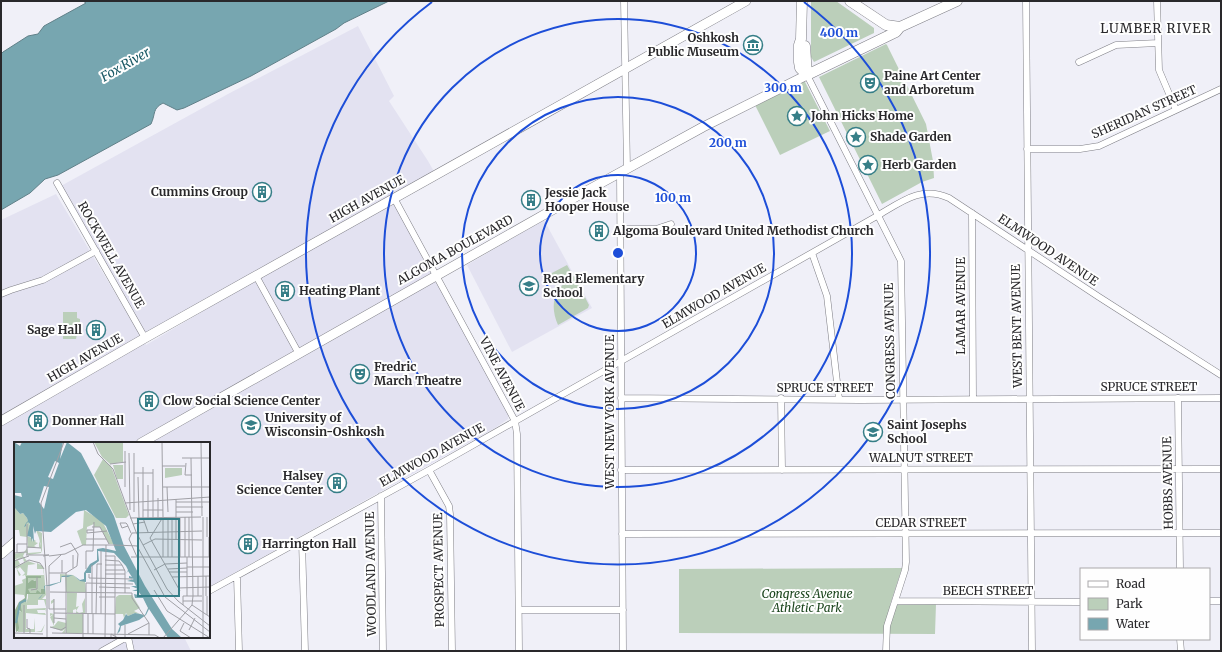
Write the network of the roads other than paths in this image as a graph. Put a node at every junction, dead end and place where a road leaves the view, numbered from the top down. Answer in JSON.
{"nodes":[{"id":1,"x":624,"y":1,"type":"edge"},
{"id":2,"x":746,"y":1,"type":"edge"},
{"id":3,"x":802,"y":1,"type":"edge"},
{"id":4,"x":850,"y":1,"type":"edge"},
{"id":5,"x":957,"y":1,"type":"edge"},
{"id":6,"x":1026,"y":1,"type":"edge"},
{"id":7,"x":1157,"y":1,"type":"edge"},
{"id":8,"x":880,"y":22,"type":"junction"},
{"id":9,"x":900,"y":28,"type":"junction"},
{"id":10,"x":874,"y":43,"type":"junction"},
{"id":11,"x":1158,"y":43,"type":"junction"},
{"id":12,"x":1079,"y":62,"type":"dead end"},
{"id":13,"x":625,"y":68,"type":"junction"},
{"id":14,"x":807,"y":75,"type":"junction"},
{"id":15,"x":1221,"y":89,"type":"edge"},
{"id":16,"x":1176,"y":110,"type":"junction"},
{"id":17,"x":1027,"y":149,"type":"junction"},
{"id":18,"x":624,"y":170,"type":"junction"},
{"id":19,"x":57,"y":183,"type":"dead end"},
{"id":20,"x":394,"y":198,"type":"junction"},
{"id":21,"x":972,"y":213,"type":"junction"},
{"id":22,"x":877,"y":216,"type":"junction"},
{"id":23,"x":671,"y":224,"type":"dead end"},
{"id":24,"x":620,"y":229,"type":"junction"},
{"id":25,"x":1027,"y":250,"type":"junction"},
{"id":26,"x":96,"y":251,"type":"junction"},
{"id":27,"x":812,"y":253,"type":"junction"},
{"id":28,"x":256,"y":276,"type":"junction"},
{"id":29,"x":436,"y":276,"type":"junction"},
{"id":30,"x":1,"y":294,"type":"edge"},
{"id":31,"x":145,"y":338,"type":"junction"},
{"id":32,"x":299,"y":354,"type":"junction"},
{"id":33,"x":621,"y":362,"type":"junction"},
{"id":34,"x":1221,"y":375,"type":"edge"},
{"id":35,"x":621,"y":398,"type":"junction"},
{"id":36,"x":781,"y":398,"type":"junction"},
{"id":37,"x":973,"y":398,"type":"junction"},
{"id":38,"x":1178,"y":398,"type":"junction"},
{"id":39,"x":1221,"y":398,"type":"edge"},
{"id":40,"x":839,"y":399,"type":"junction"},
{"id":41,"x":904,"y":399,"type":"junction"},
{"id":42,"x":1029,"y":399,"type":"junction"},
{"id":43,"x":1,"y":421,"type":"edge"},
{"id":44,"x":515,"y":421,"type":"junction"},
{"id":45,"x":142,"y":442,"type":"edge"},
{"id":46,"x":905,"y":469,"type":"junction"},
{"id":47,"x":1030,"y":469,"type":"junction"},
{"id":48,"x":1178,"y":469,"type":"junction"},
{"id":49,"x":1221,"y":469,"type":"edge"},
{"id":50,"x":429,"y":470,"type":"junction"},
{"id":51,"x":621,"y":470,"type":"junction"},
{"id":52,"x":782,"y":470,"type":"junction"},
{"id":53,"x":381,"y":496,"type":"junction"},
{"id":54,"x":1179,"y":533,"type":"junction"},
{"id":55,"x":1221,"y":533,"type":"edge"},
{"id":56,"x":622,"y":534,"type":"junction"},
{"id":57,"x":905,"y":534,"type":"junction"},
{"id":58,"x":1031,"y":534,"type":"junction"},
{"id":59,"x":302,"y":541,"type":"junction"},
{"id":60,"x":14,"y":543,"type":"edge"},
{"id":61,"x":1,"y":554,"type":"edge"},
{"id":62,"x":1180,"y":568,"type":"edge"},
{"id":63,"x":237,"y":576,"type":"junction"},
{"id":64,"x":210,"y":591,"type":"edge"},
{"id":65,"x":895,"y":601,"type":"junction"},
{"id":66,"x":1210,"y":601,"type":"edge"},
{"id":67,"x":1221,"y":601,"type":"edge"},
{"id":68,"x":1032,"y":602,"type":"junction"},
{"id":69,"x":1080,"y":602,"type":"edge"},
{"id":70,"x":519,"y":610,"type":"junction"},
{"id":71,"x":623,"y":610,"type":"junction"},
{"id":72,"x":126,"y":638,"type":"edge"},
{"id":73,"x":128,"y":638,"type":"edge"},
{"id":74,"x":1180,"y":640,"type":"edge"},
{"id":75,"x":102,"y":651,"type":"edge"},
{"id":76,"x":131,"y":651,"type":"edge"},
{"id":77,"x":239,"y":651,"type":"edge"},
{"id":78,"x":305,"y":651,"type":"edge"},
{"id":79,"x":383,"y":651,"type":"edge"},
{"id":80,"x":452,"y":651,"type":"edge"},
{"id":81,"x":519,"y":651,"type":"edge"},
{"id":82,"x":623,"y":651,"type":"edge"},
{"id":83,"x":886,"y":651,"type":"edge"},
{"id":84,"x":1032,"y":651,"type":"edge"},
{"id":85,"x":1180,"y":651,"type":"edge"}],
"edges":[{"from":1,"to":13,"type":"street","name":"WEST NEW YORK AVENUE"},
{"from":2,"to":13,"type":"main road","name":"HIGH AVENUE"},
{"from":3,"to":14,"type":"main road","name":"CONGRESS AVENUE"},
{"from":4,"to":8,"type":"main road"},
{"from":5,"to":9,"type":"main road","name":"ALGOMA BOULEVARD"},
{"from":6,"to":17,"type":"street","name":"WEST BENT AVENUE"},
{"from":7,"to":11,"type":"street"},
{"from":8,"to":9,"type":"main road"},
{"from":8,"to":10,"type":"main road"},
{"from":9,"to":10,"type":"main road","name":"ALGOMA BOULEVARD"},
{"from":10,"to":14,"type":"main road","name":"ALGOMA BOULEVARD"},
{"from":11,"to":12,"type":"street"},
{"from":11,"to":16,"type":"street"},
{"from":13,"to":18,"type":"street","name":"WEST NEW YORK AVENUE"},
{"from":13,"to":20,"type":"main road","name":"HIGH AVENUE"},
{"from":14,"to":18,"type":"main road","name":"ALGOMA BOULEVARD"},
{"from":14,"to":22,"type":"street","name":"CONGRESS AVENUE"},
{"from":15,"to":16,"type":"street","name":"SHERIDAN STREET"},
{"from":16,"to":17,"type":"street","name":"SHERIDAN STREET"},
{"from":17,"to":25,"type":"street","name":"WEST BENT AVENUE"},
{"from":18,"to":24,"type":"street","name":"WEST NEW YORK AVENUE"},
{"from":18,"to":29,"type":"main road","name":"ALGOMA BOULEVARD"},
{"from":19,"to":26,"type":"street","name":"ROCKWELL AVENUE"},
{"from":20,"to":28,"type":"main road","name":"HIGH AVENUE"},
{"from":20,"to":29,"type":"street","name":"VINE AVENUE"},
{"from":21,"to":22,"type":"street","name":"ELMWOOD AVENUE"},
{"from":21,"to":25,"type":"street","name":"ELMWOOD AVENUE"},
{"from":21,"to":37,"type":"street","name":"LAMAR AVENUE"},
{"from":22,"to":27,"type":"street","name":"ELMWOOD AVENUE"},
{"from":22,"to":41,"type":"street","name":"CONGRESS AVENUE"},
{"from":23,"to":24,"type":"street"},
{"from":24,"to":33,"type":"street","name":"WEST NEW YORK AVENUE"},
{"from":25,"to":34,"type":"street","name":"ELMWOOD AVENUE"},
{"from":25,"to":42,"type":"street","name":"WEST BENT AVENUE"},
{"from":26,"to":30,"type":"street"},
{"from":26,"to":31,"type":"street","name":"ROCKWELL AVENUE"},
{"from":27,"to":33,"type":"street","name":"ELMWOOD AVENUE"},
{"from":27,"to":40,"type":"street"},
{"from":28,"to":31,"type":"main road","name":"HIGH AVENUE"},
{"from":28,"to":32,"type":"street"},
{"from":29,"to":32,"type":"main road","name":"ALGOMA BOULEVARD"},
{"from":29,"to":44,"type":"street","name":"VINE AVENUE"},
{"from":31,"to":43,"type":"main road","name":"HIGH AVENUE"},
{"from":32,"to":45,"type":"main road","name":"ALGOMA BOULEVARD"},
{"from":33,"to":35,"type":"street","name":"WEST NEW YORK AVENUE"},
{"from":33,"to":44,"type":"street","name":"ELMWOOD AVENUE"},
{"from":35,"to":36,"type":"street","name":"SPRUCE STREET"},
{"from":35,"to":51,"type":"street","name":"WEST NEW YORK AVENUE"},
{"from":36,"to":40,"type":"street","name":"SPRUCE STREET"},
{"from":36,"to":52,"type":"street"},
{"from":37,"to":41,"type":"street","name":"SPRUCE STREET"},
{"from":37,"to":42,"type":"street","name":"SPRUCE STREET"},
{"from":38,"to":39,"type":"street","name":"SPRUCE STREET"},
{"from":38,"to":42,"type":"street","name":"SPRUCE STREET"},
{"from":38,"to":48,"type":"street","name":"HOBBS AVENUE"},
{"from":40,"to":41,"type":"street","name":"SPRUCE STREET"},
{"from":41,"to":46,"type":"street","name":"CONGRESS AVENUE"},
{"from":42,"to":47,"type":"street","name":"WEST BENT AVENUE"},
{"from":44,"to":50,"type":"street","name":"ELMWOOD AVENUE"},
{"from":44,"to":70,"type":"street","name":"VINE AVENUE"},
{"from":46,"to":47,"type":"street","name":"WALNUT STREET"},
{"from":46,"to":52,"type":"street","name":"WALNUT STREET"},
{"from":46,"to":57,"type":"street","name":"CONGRESS AVENUE"},
{"from":47,"to":48,"type":"street","name":"WALNUT STREET"},
{"from":47,"to":58,"type":"street","name":"WEST BENT AVENUE"},
{"from":48,"to":49,"type":"street","name":"WALNUT STREET"},
{"from":48,"to":54,"type":"street","name":"HOBBS AVENUE"},
{"from":50,"to":53,"type":"street","name":"ELMWOOD AVENUE"},
{"from":50,"to":80,"type":"street","name":"PROSPECT AVENUE"},
{"from":51,"to":52,"type":"street","name":"WALNUT STREET"},
{"from":51,"to":56,"type":"street","name":"WEST NEW YORK AVENUE"},
{"from":53,"to":59,"type":"street","name":"ELMWOOD AVENUE"},
{"from":53,"to":79,"type":"street","name":"WOODLAND AVENUE"},
{"from":54,"to":55,"type":"street","name":"CEDAR STREET"},
{"from":54,"to":58,"type":"street","name":"CEDAR STREET"},
{"from":54,"to":62,"type":"street","name":"HOBBS AVENUE"},
{"from":56,"to":57,"type":"street","name":"CEDAR STREET"},
{"from":56,"to":71,"type":"street","name":"WEST NEW YORK AVENUE"},
{"from":57,"to":58,"type":"street","name":"CEDAR STREET"},
{"from":57,"to":65,"type":"street","name":"CONGRESS AVENUE"},
{"from":58,"to":68,"type":"street","name":"WEST BENT AVENUE"},
{"from":59,"to":63,"type":"street","name":"ELMWOOD AVENUE"},
{"from":59,"to":78,"type":"street"},
{"from":60,"to":61,"type":"main road"},
{"from":63,"to":64,"type":"street","name":"ELMWOOD AVENUE"},
{"from":63,"to":77,"type":"street"},
{"from":65,"to":68,"type":"street","name":"BEECH STREET"},
{"from":65,"to":83,"type":"street","name":"CONGRESS AVENUE"},
{"from":66,"to":67,"type":"street"},
{"from":68,"to":69,"type":"street","name":"BEECH STREET"},
{"from":68,"to":84,"type":"street","name":"WEST BENT AVENUE"},
{"from":70,"to":71,"type":"street"},
{"from":70,"to":81,"type":"street","name":"VINE AVENUE"},
{"from":71,"to":82,"type":"street","name":"WEST NEW YORK AVENUE"},
{"from":72,"to":75,"type":"street"},
{"from":73,"to":76,"type":"street"},
{"from":74,"to":85,"type":"street"}]}
